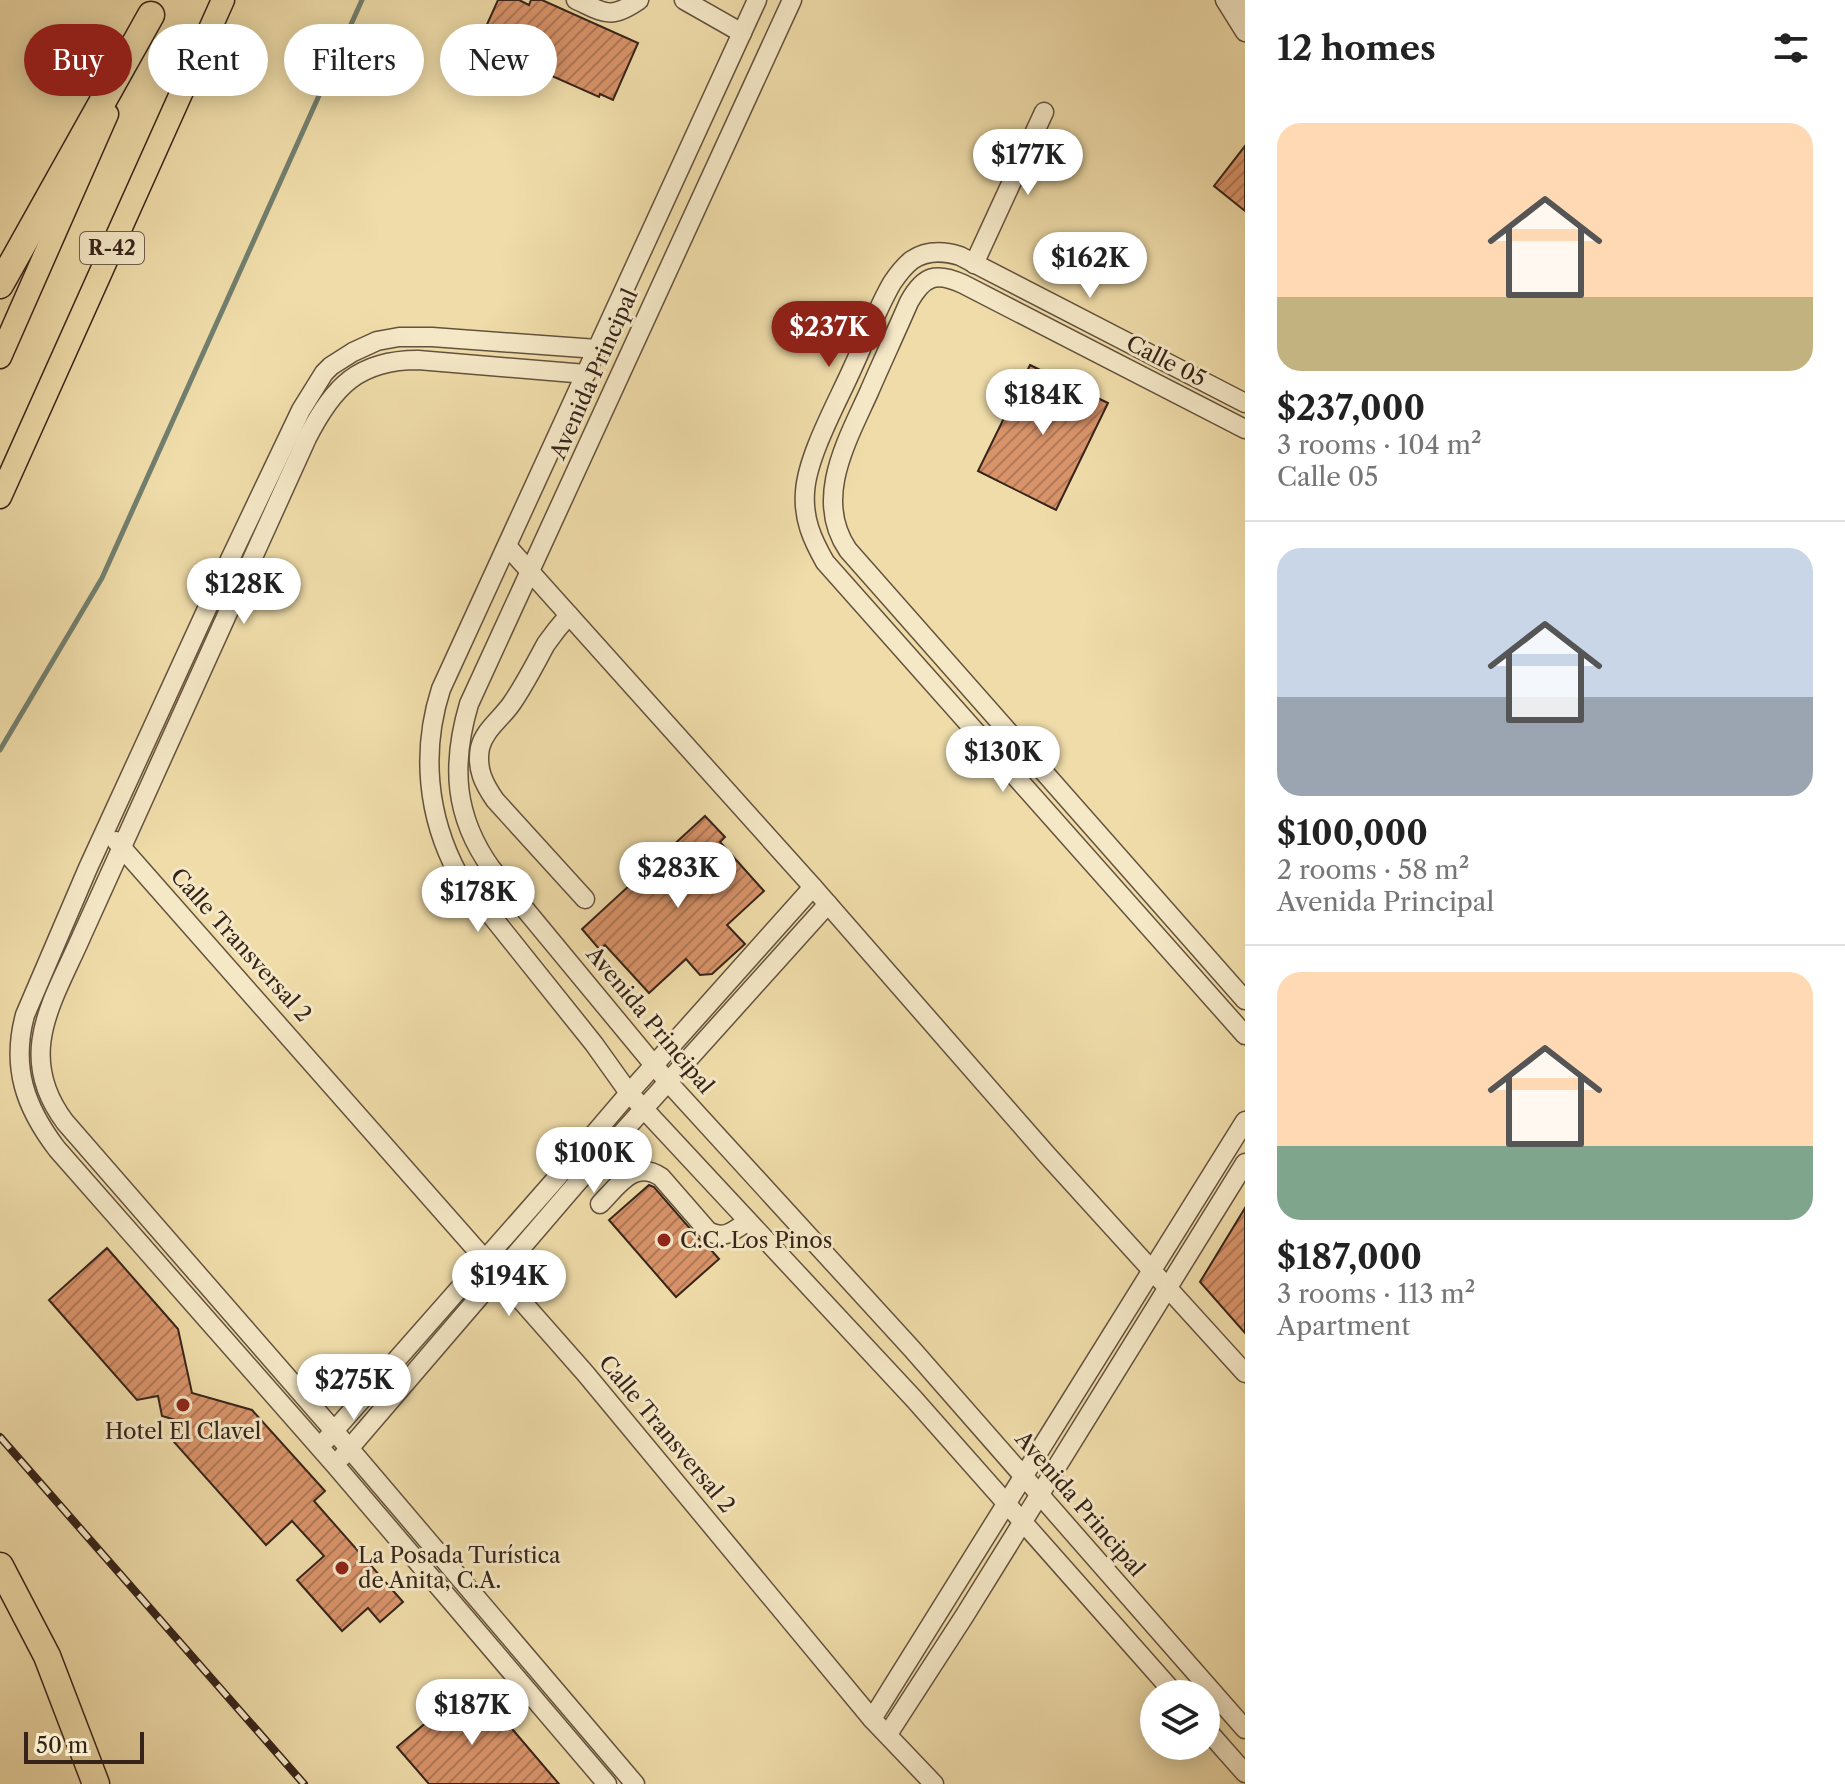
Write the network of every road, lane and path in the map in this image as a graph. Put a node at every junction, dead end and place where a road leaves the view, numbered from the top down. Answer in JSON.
{"nodes":[{"id":1,"x":223,"y":0,"type":"edge"},
{"id":2,"x":576,"y":0,"type":"edge"},
{"id":3,"x":639,"y":0,"type":"edge"},
{"id":4,"x":684,"y":0,"type":"edge"},
{"id":5,"x":757,"y":0,"type":"edge"},
{"id":6,"x":792,"y":0,"type":"edge"},
{"id":7,"x":1225,"y":0,"type":"edge"},
{"id":8,"x":1238,"y":0,"type":"edge"},
{"id":9,"x":154,"y":7,"type":"edge"},
{"id":10,"x":1245,"y":7,"type":"edge"},
{"id":11,"x":1245,"y":32,"type":"edge"},
{"id":12,"x":742,"y":33,"type":"junction"},
{"id":13,"x":1044,"y":112,"type":"dead end"},
{"id":14,"x":974,"y":264,"type":"junction"},
{"id":15,"x":0,"y":285,"type":"edge"},
{"id":16,"x":1094,"y":325,"type":"junction"},
{"id":17,"x":1084,"y":346,"type":"junction"},
{"id":18,"x":597,"y":349,"type":"junction"},
{"id":19,"x":0,"y":357,"type":"edge"},
{"id":20,"x":586,"y":374,"type":"junction"},
{"id":21,"x":1245,"y":403,"type":"edge"},
{"id":22,"x":1245,"y":429,"type":"edge"},
{"id":23,"x":0,"y":497,"type":"edge"},
{"id":24,"x":507,"y":546,"type":"junction"},
{"id":25,"x":531,"y":571,"type":"junction"},
{"id":26,"x":569,"y":615,"type":"junction"},
{"id":27,"x":908,"y":619,"type":"junction"},
{"id":28,"x":889,"y":634,"type":"junction"},
{"id":29,"x":984,"y":704,"type":"junction"},
{"id":30,"x":966,"y":722,"type":"junction"},
{"id":31,"x":106,"y":830,"type":"junction"},
{"id":32,"x":122,"y":847,"type":"junction"},
{"id":33,"x":813,"y":887,"type":"junction"},
{"id":34,"x":585,"y":899,"type":"dead end"},
{"id":35,"x":828,"y":904,"type":"junction"},
{"id":36,"x":1245,"y":1000,"type":"edge"},
{"id":37,"x":1245,"y":1035,"type":"edge"},
{"id":38,"x":653,"y":1065,"type":"junction"},
{"id":39,"x":668,"y":1082,"type":"junction"},
{"id":40,"x":629,"y":1093,"type":"junction"},
{"id":41,"x":49,"y":1098,"type":"junction"},
{"id":42,"x":30,"y":1104,"type":"junction"},
{"id":43,"x":644,"y":1107,"type":"junction"},
{"id":44,"x":1245,"y":1121,"type":"edge"},
{"id":45,"x":693,"y":1162,"type":"junction"},
{"id":46,"x":1245,"y":1163,"type":"edge"},
{"id":47,"x":666,"y":1183,"type":"junction"},
{"id":48,"x":127,"y":1193,"type":"junction"},
{"id":49,"x":600,"y":1204,"type":"dead end"},
{"id":50,"x":110,"y":1210,"type":"junction"},
{"id":51,"x":748,"y":1221,"type":"junction"},
{"id":52,"x":485,"y":1259,"type":"junction"},
{"id":53,"x":1152,"y":1271,"type":"junction"},
{"id":54,"x":499,"y":1274,"type":"junction"},
{"id":55,"x":1168,"y":1288,"type":"junction"},
{"id":56,"x":249,"y":1333,"type":"junction"},
{"id":57,"x":233,"y":1350,"type":"junction"},
{"id":58,"x":1245,"y":1373,"type":"edge"},
{"id":59,"x":334,"y":1431,"type":"junction"},
{"id":60,"x":320,"y":1448,"type":"junction"},
{"id":61,"x":349,"y":1448,"type":"junction"},
{"id":62,"x":335,"y":1465,"type":"junction"},
{"id":63,"x":1023,"y":1476,"type":"junction"},
{"id":64,"x":1040,"y":1495,"type":"junction"},
{"id":65,"x":1006,"y":1503,"type":"junction"},
{"id":66,"x":1023,"y":1521,"type":"junction"},
{"id":67,"x":0,"y":1566,"type":"edge"},
{"id":68,"x":947,"y":1598,"type":"junction"},
{"id":69,"x":965,"y":1615,"type":"junction"},
{"id":70,"x":1163,"y":1680,"type":"edge"},
{"id":71,"x":872,"y":1719,"type":"junction"},
{"id":72,"x":1245,"y":1729,"type":"edge"},
{"id":73,"x":888,"y":1734,"type":"junction"},
{"id":74,"x":1220,"y":1745,"type":"edge"},
{"id":75,"x":1245,"y":1773,"type":"edge"},
{"id":76,"x":96,"y":1784,"type":"edge"},
{"id":77,"x":607,"y":1784,"type":"edge"},
{"id":78,"x":635,"y":1784,"type":"edge"},
{"id":79,"x":934,"y":1784,"type":"edge"}],
"edges":[{"from":1,"to":23,"type":"main road","number":"R-42"},
{"from":2,"to":3,"type":"street"},
{"from":4,"to":12,"type":"street"},
{"from":5,"to":12,"type":"street","name":"Avenida Principal"},
{"from":6,"to":25,"type":"street","name":"Avenida Principal"},
{"from":7,"to":11,"type":"street"},
{"from":8,"to":10,"type":"street"},
{"from":9,"to":15,"type":"highway"},
{"from":9,"to":19,"type":"main road","number":"R-42"},
{"from":12,"to":18,"type":"street","name":"Avenida Principal"},
{"from":13,"to":14,"type":"street"},
{"from":14,"to":16,"type":"street","name":"Calle 05"},
{"from":14,"to":28,"type":"street","name":"Calle 05"},
{"from":16,"to":17,"type":"street"},
{"from":16,"to":21,"type":"street","name":"Calle 05"},
{"from":17,"to":22,"type":"street","name":"Calle 05"},
{"from":17,"to":27,"type":"street","name":"Calle 05"},
{"from":18,"to":20,"type":"street","name":"Avenida Principal"},
{"from":18,"to":31,"type":"street"},
{"from":20,"to":24,"type":"street","name":"Avenida Principal"},
{"from":20,"to":32,"type":"street"},
{"from":24,"to":25,"type":"street"},
{"from":24,"to":40,"type":"street","name":"Avenida Principal"},
{"from":25,"to":26,"type":"street"},
{"from":25,"to":38,"type":"street","name":"Avenida Principal"},
{"from":26,"to":33,"type":"street"},
{"from":26,"to":34,"type":"street"},
{"from":27,"to":28,"type":"street"},
{"from":27,"to":29,"type":"street"},
{"from":28,"to":30,"type":"street"},
{"from":29,"to":30,"type":"street"},
{"from":29,"to":36,"type":"street"},
{"from":30,"to":37,"type":"street"},
{"from":31,"to":32,"type":"street","name":"Calle Transversal 2"},
{"from":31,"to":42,"type":"street"},
{"from":32,"to":41,"type":"street"},
{"from":32,"to":52,"type":"street","name":"Calle Transversal 2"},
{"from":33,"to":35,"type":"street"},
{"from":33,"to":38,"type":"street"},
{"from":35,"to":39,"type":"street"},
{"from":35,"to":53,"type":"street"},
{"from":38,"to":39,"type":"street","name":"Avenida Principal"},
{"from":38,"to":40,"type":"street"},
{"from":39,"to":43,"type":"street"},
{"from":39,"to":63,"type":"street","name":"Avenida Principal"},
{"from":40,"to":43,"type":"street","name":"Avenida Principal"},
{"from":40,"to":52,"type":"street"},
{"from":41,"to":42,"type":"street"},
{"from":41,"to":48,"type":"street"},
{"from":42,"to":50,"type":"street"},
{"from":43,"to":45,"type":"street","name":"Avenida Principal"},
{"from":43,"to":54,"type":"street"},
{"from":44,"to":53,"type":"street"},
{"from":45,"to":47,"type":"street"},
{"from":45,"to":51,"type":"street","name":"Avenida Principal"},
{"from":46,"to":55,"type":"street"},
{"from":47,"to":49,"type":"street"},
{"from":47,"to":51,"type":"street"},
{"from":48,"to":50,"type":"street"},
{"from":48,"to":56,"type":"street"},
{"from":50,"to":57,"type":"street"},
{"from":51,"to":65,"type":"street","name":"Avenida Principal"},
{"from":52,"to":54,"type":"street","name":"Calle Transversal 2"},
{"from":52,"to":59,"type":"street"},
{"from":53,"to":55,"type":"street"},
{"from":53,"to":63,"type":"street"},
{"from":54,"to":61,"type":"street"},
{"from":54,"to":71,"type":"street","name":"Calle Transversal 2"},
{"from":55,"to":58,"type":"street"},
{"from":55,"to":64,"type":"street"},
{"from":56,"to":57,"type":"street"},
{"from":56,"to":59,"type":"street"},
{"from":57,"to":60,"type":"street"},
{"from":59,"to":60,"type":"street"},
{"from":59,"to":61,"type":"street"},
{"from":60,"to":62,"type":"street"},
{"from":61,"to":62,"type":"street"},
{"from":61,"to":78,"type":"street"},
{"from":62,"to":77,"type":"street"},
{"from":63,"to":64,"type":"street","name":"Avenida Principal"},
{"from":63,"to":65,"type":"street"},
{"from":64,"to":66,"type":"street"},
{"from":64,"to":72,"type":"street","name":"Avenida Principal"},
{"from":65,"to":66,"type":"street","name":"Avenida Principal"},
{"from":65,"to":68,"type":"street"},
{"from":66,"to":69,"type":"street"},
{"from":66,"to":70,"type":"street","name":"Avenida Principal"},
{"from":67,"to":76,"type":"highway"},
{"from":68,"to":69,"type":"street"},
{"from":68,"to":71,"type":"street"},
{"from":69,"to":73,"type":"street"},
{"from":71,"to":73,"type":"street","name":"Calle Transversal 2"},
{"from":73,"to":79,"type":"street","name":"Calle Transversal 2"},
{"from":74,"to":75,"type":"street"}]}
